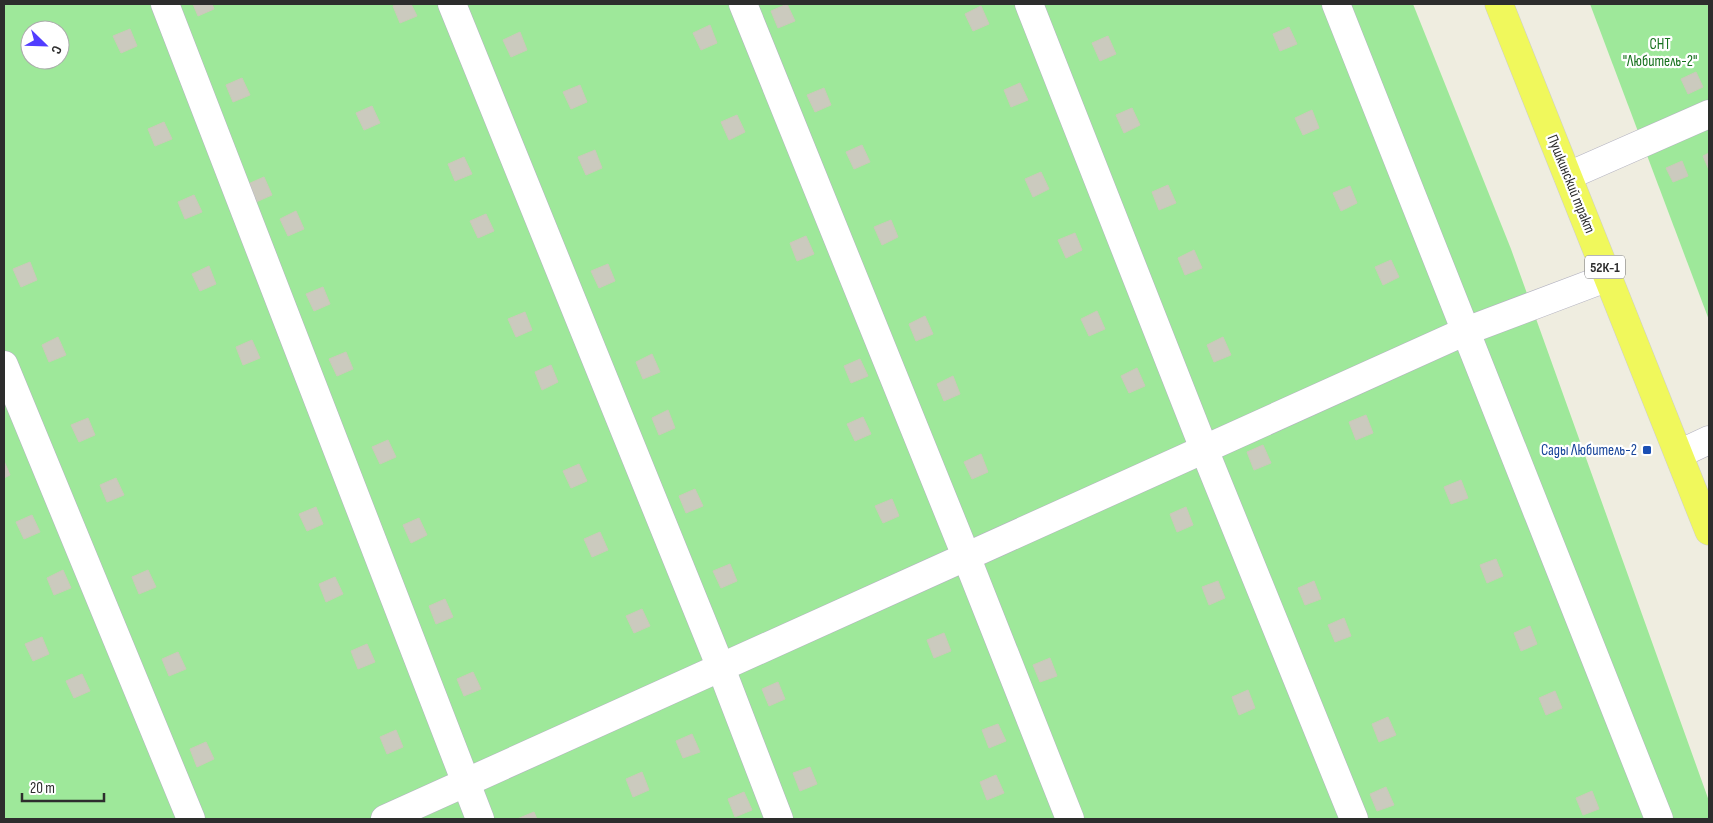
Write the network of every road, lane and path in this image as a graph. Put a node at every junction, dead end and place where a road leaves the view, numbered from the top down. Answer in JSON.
{"nodes":[{"id":1,"x":165,"y":4,"type":"edge"},
{"id":2,"x":452,"y":4,"type":"edge"},
{"id":3,"x":743,"y":4,"type":"edge"},
{"id":4,"x":1029,"y":4,"type":"edge"},
{"id":5,"x":1336,"y":4,"type":"edge"},
{"id":6,"x":1499,"y":4,"type":"edge"},
{"id":7,"x":1709,"y":114,"type":"edge"},
{"id":8,"x":1568,"y":176,"type":"junction"},
{"id":9,"x":1609,"y":277,"type":"junction"},
{"id":10,"x":1466,"y":331,"type":"junction"},
{"id":11,"x":4,"y":365,"type":"edge"},
{"id":12,"x":1709,"y":440,"type":"edge"},
{"id":13,"x":1204,"y":449,"type":"junction"},
{"id":14,"x":1679,"y":454,"type":"junction"},
{"id":15,"x":1709,"y":531,"type":"edge"},
{"id":16,"x":966,"y":556,"type":"junction"},
{"id":17,"x":721,"y":668,"type":"junction"},
{"id":18,"x":466,"y":783,"type":"junction"},
{"id":19,"x":191,"y":819,"type":"edge"},
{"id":20,"x":385,"y":819,"type":"edge"},
{"id":21,"x":480,"y":819,"type":"edge"},
{"id":22,"x":779,"y":819,"type":"edge"},
{"id":23,"x":1070,"y":819,"type":"edge"},
{"id":24,"x":1354,"y":819,"type":"edge"},
{"id":25,"x":1659,"y":819,"type":"edge"}],
"edges":[{"from":1,"to":18,"type":"lane"},
{"from":2,"to":17,"type":"lane"},
{"from":3,"to":16,"type":"lane"},
{"from":4,"to":13,"type":"lane"},
{"from":5,"to":10,"type":"lane"},
{"from":6,"to":8,"type":"main road","name":"Пушкинский тракт","number":"52К-1"},
{"from":7,"to":8,"type":"lane"},
{"from":8,"to":9,"type":"main road","name":"Пушкинский тракт","number":"52К-1"},
{"from":9,"to":10,"type":"lane"},
{"from":9,"to":14,"type":"main road","name":"Пушкинский тракт","number":"52К-1"},
{"from":10,"to":13,"type":"lane"},
{"from":10,"to":25,"type":"lane"},
{"from":11,"to":19,"type":"lane"},
{"from":12,"to":14,"type":"lane"},
{"from":13,"to":16,"type":"lane"},
{"from":13,"to":24,"type":"lane"},
{"from":14,"to":15,"type":"main road","name":"Пушкинский тракт","number":"52К-1"},
{"from":16,"to":17,"type":"lane"},
{"from":16,"to":23,"type":"lane"},
{"from":17,"to":18,"type":"lane"},
{"from":17,"to":22,"type":"lane"},
{"from":18,"to":20,"type":"lane"},
{"from":18,"to":21,"type":"lane"}]}
